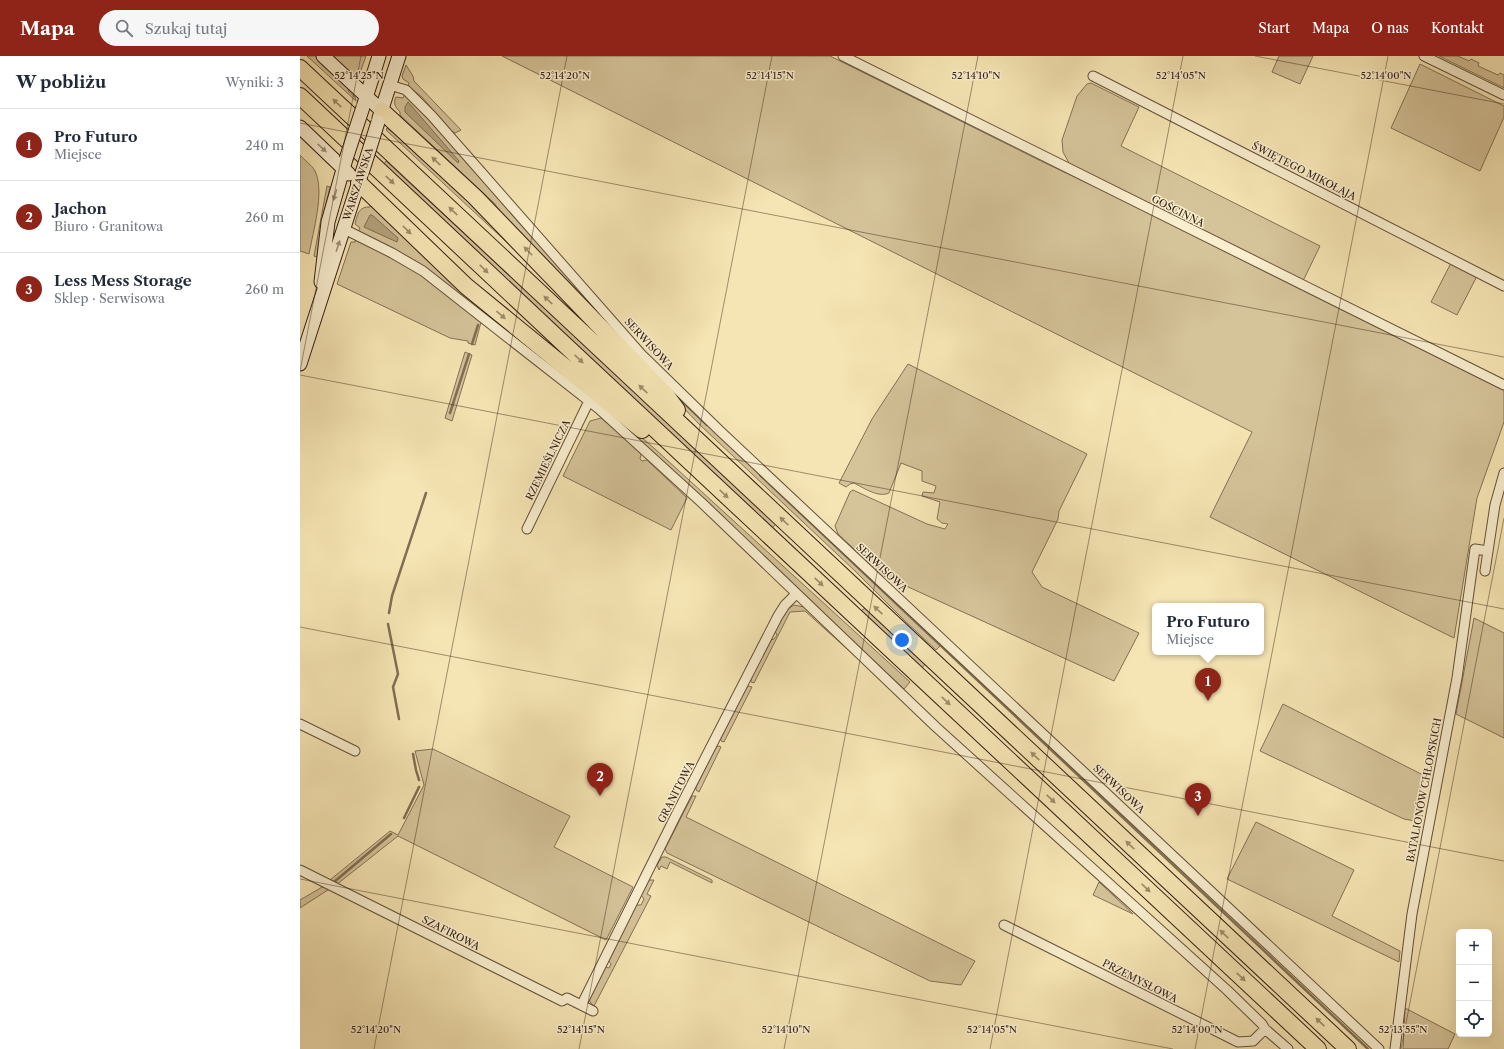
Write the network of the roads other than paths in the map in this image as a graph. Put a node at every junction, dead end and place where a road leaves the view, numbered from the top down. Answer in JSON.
{"nodes":[{"id":1,"x":323,"y":56,"type":"edge"},
{"id":2,"x":379,"y":56,"type":"edge"},
{"id":3,"x":399,"y":56,"type":"edge"},
{"id":4,"x":842,"y":56,"type":"edge"},
{"id":5,"x":1424,"y":56,"type":"edge"},
{"id":6,"x":300,"y":68,"type":"edge"},
{"id":7,"x":1093,"y":76,"type":"dead end"},
{"id":8,"x":390,"y":85,"type":"junction"},
{"id":9,"x":1504,"y":95,"type":"edge"},
{"id":10,"x":300,"y":96,"type":"edge"},
{"id":11,"x":365,"y":102,"type":"junction"},
{"id":12,"x":380,"y":116,"type":"junction"},
{"id":13,"x":300,"y":127,"type":"edge"},
{"id":14,"x":345,"y":164,"type":"junction"},
{"id":15,"x":360,"y":178,"type":"junction"},
{"id":16,"x":344,"y":229,"type":"junction"},
{"id":17,"x":1504,"y":286,"type":"edge"},
{"id":18,"x":317,"y":312,"type":"junction"},
{"id":19,"x":300,"y":364,"type":"edge"},
{"id":20,"x":1504,"y":385,"type":"edge"},
{"id":21,"x":589,"y":401,"type":"junction"},
{"id":22,"x":712,"y":454,"type":"junction"},
{"id":23,"x":696,"y":467,"type":"junction"},
{"id":24,"x":1504,"y":473,"type":"edge"},
{"id":25,"x":527,"y":529,"type":"dead end"},
{"id":26,"x":1488,"y":551,"type":"junction"},
{"id":27,"x":1485,"y":572,"type":"dead end"},
{"id":28,"x":796,"y":594,"type":"junction"},
{"id":29,"x":300,"y":724,"type":"edge"},
{"id":30,"x":355,"y":751,"type":"dead end"},
{"id":31,"x":300,"y":870,"type":"edge"},
{"id":32,"x":1004,"y":925,"type":"dead end"},
{"id":33,"x":582,"y":1004,"type":"junction"},
{"id":34,"x":593,"y":1011,"type":"dead end"},
{"id":35,"x":1265,"y":1029,"type":"junction"},
{"id":36,"x":1288,"y":1049,"type":"edge"},
{"id":37,"x":1318,"y":1049,"type":"edge"},
{"id":38,"x":1348,"y":1049,"type":"edge"},
{"id":39,"x":1379,"y":1049,"type":"edge"},
{"id":40,"x":1395,"y":1049,"type":"edge"}],
"edges":[{"from":1,"to":11,"type":"main road"},
{"from":2,"to":11,"type":"main road","name":"WARSZAWSKA"},
{"from":3,"to":8,"type":"main road","name":"WARSZAWSKA"},
{"from":4,"to":20,"type":"street","name":"GOŚCINNA"},
{"from":5,"to":9,"type":"street"},
{"from":22,"to":6,"type":"highway","one_way":true},
{"from":7,"to":17,"type":"street","name":"ŚWIĘTEGO MIKOŁAJA"},
{"from":8,"to":12,"type":"main road","name":"WARSZAWSKA"},
{"from":8,"to":39,"type":"street","name":"SERWISOWA"},
{"from":10,"to":23,"type":"highway","one_way":true},
{"from":11,"to":12,"type":"main road"},
{"from":11,"to":14,"type":"main road","name":"WARSZAWSKA","bridge":true},
{"from":12,"to":15,"type":"main road","name":"WARSZAWSKA","bridge":true},
{"from":22,"to":12,"type":"highway","one_way":true},
{"from":13,"to":14,"type":"main road","one_way":true},
{"from":14,"to":15,"type":"main road"},
{"from":14,"to":18,"type":"main road","name":"WARSZAWSKA","one_way":true},
{"from":15,"to":16,"type":"main road","name":"WARSZAWSKA"},
{"from":15,"to":23,"type":"highway","one_way":true},
{"from":18,"to":16,"type":"main road","name":"WARSZAWSKA","one_way":true},
{"from":16,"to":21,"type":"street"},
{"from":18,"to":19,"type":"main road","name":"WARSZAWSKA"},
{"from":21,"to":25,"type":"street","name":"RZEMIEŚLNICZA"},
{"from":21,"to":28,"type":"street"},
{"from":38,"to":22,"type":"highway","one_way":true},
{"from":23,"to":37,"type":"highway","one_way":true},
{"from":24,"to":26,"type":"street"},
{"from":26,"to":27,"type":"street"},
{"from":26,"to":40,"type":"street","name":"BATALIONÓW CHŁOPSKICH"},
{"from":28,"to":33,"type":"street","name":"GRANITOWA"},
{"from":28,"to":35,"type":"street"},
{"from":29,"to":30,"type":"street"},
{"from":31,"to":33,"type":"street","name":"SZAFIROWA"},
{"from":32,"to":35,"type":"street","name":"PRZEMYSŁOWA"},
{"from":33,"to":34,"type":"street","name":"SZAFIROWA"},
{"from":35,"to":36,"type":"street"}]}
